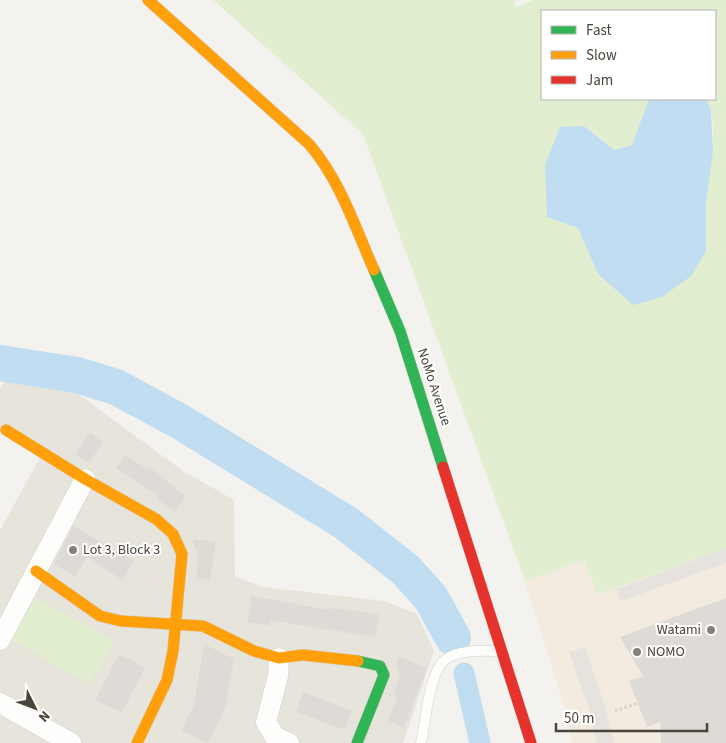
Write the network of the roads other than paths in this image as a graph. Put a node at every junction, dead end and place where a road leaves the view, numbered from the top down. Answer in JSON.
{"nodes":[{"id":1,"x":148,"y":0,"type":"edge"},
{"id":2,"x":6,"y":430,"type":"dead end"},
{"id":3,"x":84,"y":479,"type":"junction"},
{"id":4,"x":36,"y":571,"type":"junction"},
{"id":5,"x":174,"y":624,"type":"junction"},
{"id":6,"x":0,"y":640,"type":"edge"},
{"id":7,"x":503,"y":650,"type":"junction"},
{"id":8,"x":279,"y":658,"type":"junction"},
{"id":9,"x":0,"y":703,"type":"edge"},
{"id":10,"x":71,"y":743,"type":"edge"},
{"id":11,"x":137,"y":743,"type":"edge"},
{"id":12,"x":288,"y":743,"type":"edge"},
{"id":13,"x":357,"y":743,"type":"edge"},
{"id":14,"x":421,"y":743,"type":"edge"},
{"id":15,"x":531,"y":743,"type":"edge"}],
"edges":[{"from":1,"to":7,"type":"street","name":"NoMo Avenue"},
{"from":2,"to":3,"type":"street"},
{"from":3,"to":4,"type":"street"},
{"from":3,"to":5,"type":"street"},
{"from":4,"to":5,"type":"street"},
{"from":4,"to":6,"type":"street"},
{"from":5,"to":8,"type":"street"},
{"from":5,"to":11,"type":"street"},
{"from":7,"to":14,"type":"lane"},
{"from":7,"to":15,"type":"street","name":"NoMo Avenue"},
{"from":8,"to":12,"type":"street"},
{"from":8,"to":13,"type":"street"},
{"from":9,"to":10,"type":"street"}]}
